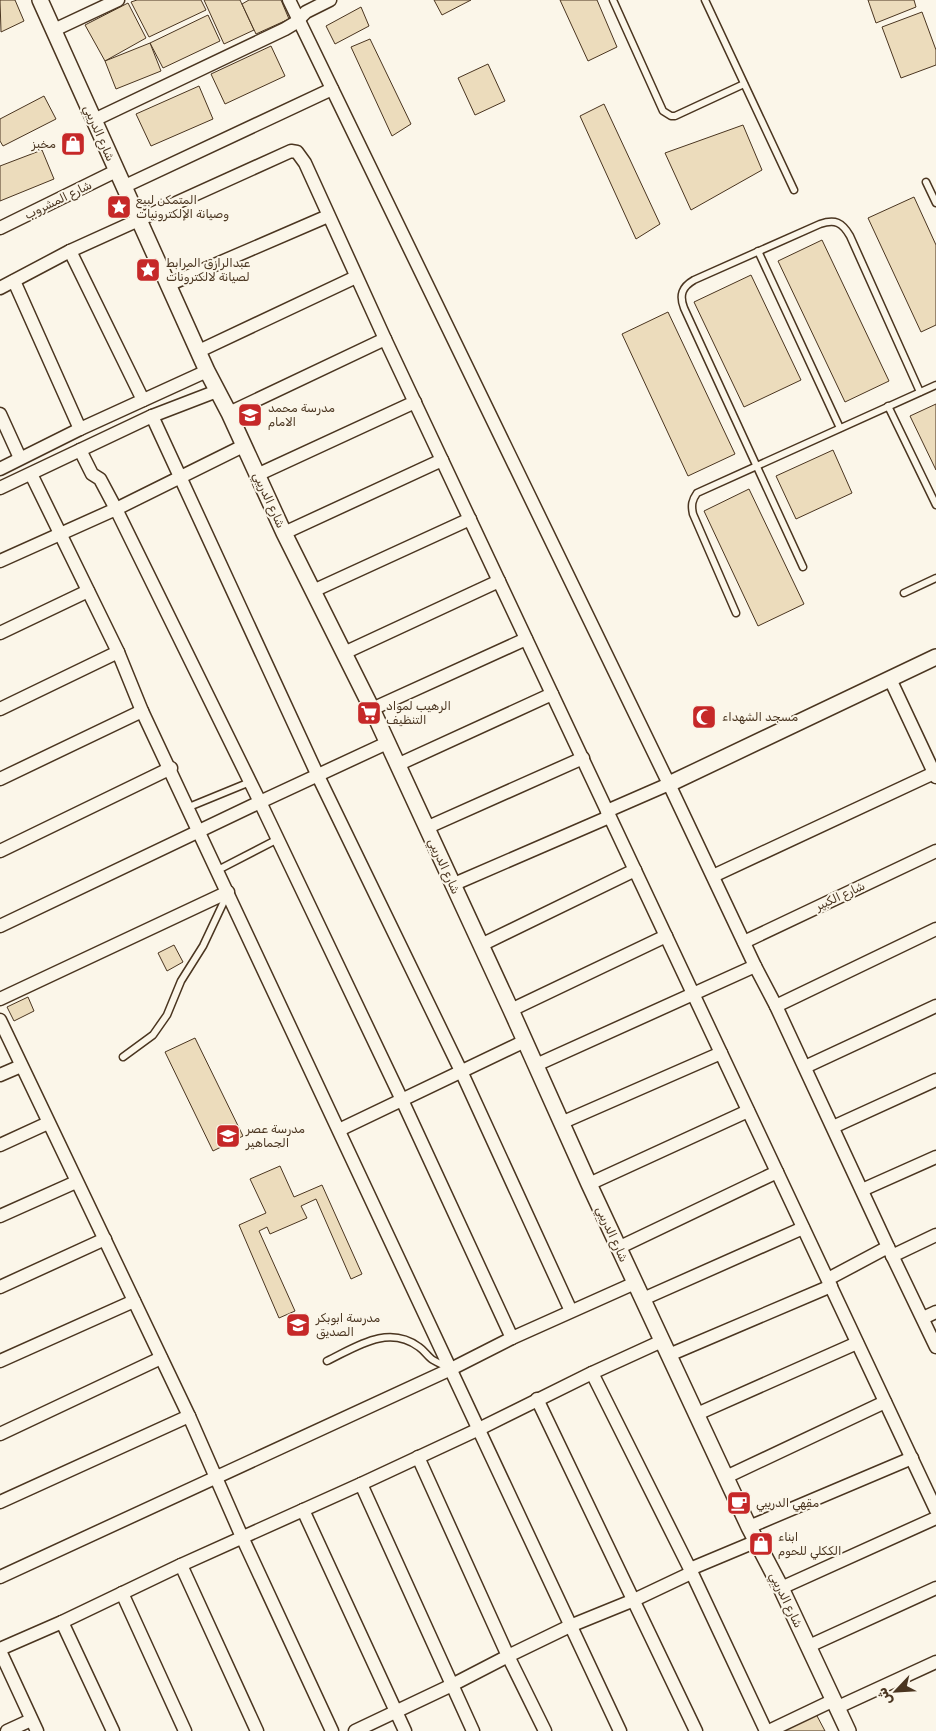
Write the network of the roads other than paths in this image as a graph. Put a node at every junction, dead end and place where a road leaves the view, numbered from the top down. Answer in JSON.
{"nodes":[{"id":1,"x":40,"y":0,"type":"edge"},
{"id":2,"x":118,"y":0,"type":"edge"},
{"id":3,"x":289,"y":0,"type":"edge"},
{"id":4,"x":330,"y":0,"type":"edge"},
{"id":5,"x":613,"y":0,"type":"edge"},
{"id":6,"x":705,"y":0,"type":"edge"},
{"id":7,"x":298,"y":19,"type":"junction"},
{"id":8,"x":54,"y":30,"type":"junction"},
{"id":9,"x":744,"y":84,"type":"junction"},
{"id":10,"x":332,"y":89,"type":"junction"},
{"id":11,"x":94,"y":120,"type":"junction"},
{"id":12,"x":116,"y":171,"type":"junction"},
{"id":13,"x":926,"y":182,"type":"dead end"},
{"id":14,"x":123,"y":188,"type":"junction"},
{"id":15,"x":794,"y":190,"type":"dead end"},
{"id":16,"x":936,"y":203,"type":"edge"},
{"id":17,"x":328,"y":216,"type":"junction"},
{"id":18,"x":138,"y":220,"type":"junction"},
{"id":19,"x":0,"y":228,"type":"edge"},
{"id":20,"x":70,"y":251,"type":"junction"},
{"id":21,"x":758,"y":251,"type":"junction"},
{"id":22,"x":356,"y":277,"type":"junction"},
{"id":23,"x":14,"y":281,"type":"junction"},
{"id":24,"x":168,"y":285,"type":"junction"},
{"id":25,"x":0,"y":288,"type":"edge"},
{"id":26,"x":385,"y":340,"type":"junction"},
{"id":27,"x":199,"y":351,"type":"junction"},
{"id":28,"x":207,"y":371,"type":"junction"},
{"id":29,"x":936,"y":384,"type":"edge"},
{"id":30,"x":217,"y":391,"type":"junction"},
{"id":31,"x":920,"y":392,"type":"junction"},
{"id":32,"x":143,"y":400,"type":"junction"},
{"id":33,"x":415,"y":402,"type":"junction"},
{"id":34,"x":888,"y":406,"type":"junction"},
{"id":35,"x":229,"y":413,"type":"junction"},
{"id":36,"x":152,"y":416,"type":"junction"},
{"id":37,"x":1,"y":419,"type":"edge"},
{"id":38,"x":840,"y":428,"type":"junction"},
{"id":39,"x":80,"y":429,"type":"junction"},
{"id":40,"x":243,"y":446,"type":"junction"},
{"id":41,"x":80,"y":450,"type":"junction"},
{"id":42,"x":20,"y":458,"type":"junction"},
{"id":43,"x":442,"y":460,"type":"junction"},
{"id":44,"x":756,"y":466,"type":"junction"},
{"id":45,"x":0,"y":469,"type":"edge"},
{"id":46,"x":31,"y":474,"type":"junction"},
{"id":47,"x":257,"y":475,"type":"junction"},
{"id":48,"x":179,"y":477,"type":"junction"},
{"id":49,"x":0,"y":488,"type":"edge"},
{"id":50,"x":936,"y":504,"type":"edge"},
{"id":51,"x":116,"y":509,"type":"junction"},
{"id":52,"x":470,"y":519,"type":"junction"},
{"id":53,"x":60,"y":532,"type":"junction"},
{"id":54,"x":284,"y":533,"type":"junction"},
{"id":55,"x":0,"y":561,"type":"edge"},
{"id":56,"x":803,"y":567,"type":"dead end"},
{"id":57,"x":936,"y":578,"type":"edge"},
{"id":58,"x":500,"y":581,"type":"junction"},
{"id":59,"x":88,"y":591,"type":"junction"},
{"id":60,"x":313,"y":591,"type":"junction"},
{"id":61,"x":904,"y":594,"type":"dead end"},
{"id":62,"x":736,"y":612,"type":"dead end"},
{"id":63,"x":0,"y":633,"type":"edge"},
{"id":64,"x":526,"y":639,"type":"junction"},
{"id":65,"x":118,"y":652,"type":"junction"},
{"id":66,"x":344,"y":653,"type":"junction"},
{"id":67,"x":936,"y":657,"type":"edge"},
{"id":68,"x":890,"y":679,"type":"junction"},
{"id":69,"x":552,"y":694,"type":"junction"},
{"id":70,"x":0,"y":708,"type":"edge"},
{"id":71,"x":372,"y":709,"type":"junction"},
{"id":72,"x":142,"y":711,"type":"junction"},
{"id":73,"x":387,"y":744,"type":"junction"},
{"id":74,"x":583,"y":758,"type":"junction"},
{"id":75,"x":397,"y":765,"type":"junction"},
{"id":76,"x":170,"y":768,"type":"junction"},
{"id":77,"x":935,"y":775,"type":"edge"},
{"id":78,"x":318,"y":776,"type":"junction"},
{"id":79,"x":0,"y":779,"type":"edge"},
{"id":80,"x":250,"y":782,"type":"junction"},
{"id":81,"x":669,"y":784,"type":"junction"},
{"id":82,"x":260,"y":802,"type":"junction"},
{"id":83,"x":189,"y":807,"type":"junction"},
{"id":84,"x":608,"y":814,"type":"junction"},
{"id":85,"x":426,"y":828,"type":"junction"},
{"id":86,"x":200,"y":832,"type":"junction"},
{"id":87,"x":276,"y":840,"type":"junction"},
{"id":88,"x":0,"y":851,"type":"edge"},
{"id":89,"x":936,"y":851,"type":"edge"},
{"id":90,"x":218,"y":870,"type":"junction"},
{"id":91,"x":635,"y":870,"type":"junction"},
{"id":92,"x":713,"y":876,"type":"junction"},
{"id":93,"x":452,"y":885,"type":"junction"},
{"id":94,"x":228,"y":892,"type":"junction"},
{"id":95,"x":0,"y":926,"type":"edge"},
{"id":96,"x":936,"y":929,"type":"edge"},
{"id":97,"x":666,"y":936,"type":"junction"},
{"id":98,"x":744,"y":942,"type":"junction"},
{"id":99,"x":481,"y":945,"type":"junction"},
{"id":100,"x":755,"y":966,"type":"junction"},
{"id":101,"x":694,"y":994,"type":"junction"},
{"id":102,"x":0,"y":999,"type":"edge"},
{"id":103,"x":776,"y":1006,"type":"junction"},
{"id":104,"x":936,"y":1006,"type":"edge"},
{"id":105,"x":511,"y":1010,"type":"junction"},
{"id":106,"x":0,"y":1020,"type":"edge"},
{"id":107,"x":525,"y":1040,"type":"junction"},
{"id":108,"x":721,"y":1053,"type":"junction"},
{"id":109,"x":123,"y":1058,"type":"dead end"},
{"id":110,"x":536,"y":1065,"type":"junction"},
{"id":111,"x":21,"y":1066,"type":"junction"},
{"id":112,"x":805,"y":1067,"type":"junction"},
{"id":113,"x":461,"y":1071,"type":"junction"},
{"id":114,"x":0,"y":1075,"type":"edge"},
{"id":115,"x":936,"y":1080,"type":"edge"},
{"id":116,"x":402,"y":1100,"type":"junction"},
{"id":117,"x":748,"y":1111,"type":"junction"},
{"id":118,"x":48,"y":1123,"type":"junction"},
{"id":119,"x":561,"y":1123,"type":"junction"},
{"id":120,"x":833,"y":1127,"type":"junction"},
{"id":121,"x":339,"y":1130,"type":"junction"},
{"id":122,"x":0,"y":1145,"type":"edge"},
{"id":123,"x":936,"y":1157,"type":"edge"},
{"id":124,"x":777,"y":1172,"type":"junction"},
{"id":125,"x":76,"y":1182,"type":"junction"},
{"id":126,"x":589,"y":1184,"type":"junction"},
{"id":127,"x":862,"y":1190,"type":"junction"},
{"id":128,"x":0,"y":1216,"type":"edge"},
{"id":129,"x":804,"y":1228,"type":"junction"},
{"id":130,"x":936,"y":1235,"type":"edge"},
{"id":131,"x":105,"y":1239,"type":"junction"},
{"id":132,"x":618,"y":1248,"type":"junction"},
{"id":133,"x":890,"y":1252,"type":"junction"},
{"id":134,"x":635,"y":1283,"type":"junction"},
{"id":135,"x":829,"y":1283,"type":"junction"},
{"id":136,"x":0,"y":1287,"type":"edge"},
{"id":137,"x":643,"y":1299,"type":"junction"},
{"id":138,"x":134,"y":1301,"type":"junction"},
{"id":139,"x":571,"y":1311,"type":"junction"},
{"id":140,"x":936,"y":1312,"type":"edge"},
{"id":141,"x":923,"y":1318,"type":"junction"},
{"id":142,"x":512,"y":1338,"type":"junction"},
{"id":143,"x":857,"y":1343,"type":"junction"},
{"id":144,"x":936,"y":1346,"type":"edge"},
{"id":145,"x":666,"y":1348,"type":"junction"},
{"id":146,"x":161,"y":1358,"type":"junction"},
{"id":147,"x":0,"y":1361,"type":"edge"},
{"id":148,"x":327,"y":1361,"type":"dead end"},
{"id":149,"x":451,"y":1369,"type":"junction"},
{"id":150,"x":592,"y":1373,"type":"junction"},
{"id":151,"x":538,"y":1399,"type":"junction"},
{"id":152,"x":885,"y":1402,"type":"junction"},
{"id":153,"x":697,"y":1414,"type":"junction"},
{"id":154,"x":188,"y":1416,"type":"junction"},
{"id":155,"x":479,"y":1429,"type":"junction"},
{"id":156,"x":0,"y":1434,"type":"edge"},
{"id":157,"x":418,"y":1457,"type":"junction"},
{"id":158,"x":912,"y":1458,"type":"junction"},
{"id":159,"x":726,"y":1477,"type":"junction"},
{"id":160,"x":217,"y":1478,"type":"junction"},
{"id":161,"x":361,"y":1484,"type":"junction"},
{"id":162,"x":0,"y":1502,"type":"edge"},
{"id":163,"x":303,"y":1510,"type":"junction"},
{"id":164,"x":936,"y":1510,"type":"edge"},
{"id":165,"x":936,"y":1518,"type":"edge"},
{"id":166,"x":749,"y":1527,"type":"junction"},
{"id":167,"x":242,"y":1537,"type":"junction"},
{"id":168,"x":757,"y":1541,"type":"junction"},
{"id":169,"x":181,"y":1565,"type":"junction"},
{"id":170,"x":690,"y":1571,"type":"junction"},
{"id":171,"x":0,"y":1577,"type":"edge"},
{"id":172,"x":781,"y":1588,"type":"junction"},
{"id":173,"x":936,"y":1588,"type":"edge"},
{"id":174,"x":122,"y":1593,"type":"junction"},
{"id":175,"x":634,"y":1600,"type":"junction"},
{"id":176,"x":62,"y":1622,"type":"junction"},
{"id":177,"x":570,"y":1626,"type":"junction"},
{"id":178,"x":809,"y":1646,"type":"junction"},
{"id":179,"x":0,"y":1650,"type":"edge"},
{"id":180,"x":508,"y":1656,"type":"junction"},
{"id":181,"x":936,"y":1662,"type":"edge"},
{"id":182,"x":452,"y":1685,"type":"junction"},
{"id":183,"x":836,"y":1704,"type":"junction"},
{"id":184,"x":395,"y":1711,"type":"junction"},
{"id":185,"x":34,"y":1725,"type":"edge"},
{"id":186,"x":7,"y":1731,"type":"edge"},
{"id":187,"x":113,"y":1731,"type":"edge"},
{"id":188,"x":185,"y":1731,"type":"edge"},
{"id":189,"x":257,"y":1731,"type":"edge"},
{"id":190,"x":332,"y":1731,"type":"edge"},
{"id":191,"x":355,"y":1731,"type":"edge"},
{"id":192,"x":404,"y":1731,"type":"edge"},
{"id":193,"x":473,"y":1731,"type":"edge"},
{"id":194,"x":545,"y":1731,"type":"edge"},
{"id":195,"x":620,"y":1731,"type":"edge"},
{"id":196,"x":696,"y":1731,"type":"edge"},
{"id":197,"x":768,"y":1731,"type":"edge"},
{"id":198,"x":848,"y":1731,"type":"edge"}],
"edges":[{"from":1,"to":8,"type":"street","name":"شارع الدريبي"},
{"from":2,"to":8,"type":"street"},
{"from":3,"to":7,"type":"street"},
{"from":4,"to":7,"type":"street"},
{"from":5,"to":9,"type":"lane"},
{"from":6,"to":9,"type":"lane"},
{"from":7,"to":10,"type":"street"},
{"from":7,"to":11,"type":"street"},
{"from":8,"to":11,"type":"street","name":"شارع الدريبي"},
{"from":9,"to":15,"type":"lane"},
{"from":10,"to":14,"type":"street"},
{"from":10,"to":81,"type":"street"},
{"from":11,"to":12,"type":"street","name":"شارع الدريبي"},
{"from":12,"to":14,"type":"street","name":"شارع الدريبي"},
{"from":12,"to":19,"type":"street","name":"شارع المشروب"},
{"from":13,"to":16,"type":"lane"},
{"from":14,"to":18,"type":"street","name":"شارع الدريبي"},
{"from":17,"to":18,"type":"street"},
{"from":17,"to":22,"type":"street"},
{"from":17,"to":24,"type":"street"},
{"from":18,"to":20,"type":"street"},
{"from":18,"to":24,"type":"street","name":"شارع الدريبي"},
{"from":20,"to":23,"type":"street"},
{"from":20,"to":32,"type":"street"},
{"from":21,"to":31,"type":"lane"},
{"from":21,"to":38,"type":"lane"},
{"from":21,"to":44,"type":"lane"},
{"from":22,"to":26,"type":"street"},
{"from":22,"to":27,"type":"street"},
{"from":23,"to":25,"type":"street"},
{"from":23,"to":39,"type":"street"},
{"from":24,"to":27,"type":"street","name":"شارع الدريبي"},
{"from":26,"to":33,"type":"street"},
{"from":26,"to":35,"type":"street"},
{"from":27,"to":28,"type":"street","name":"شارع الدريبي"},
{"from":28,"to":30,"type":"street","name":"شارع الدريبي"},
{"from":28,"to":32,"type":"street"},
{"from":29,"to":31,"type":"lane"},
{"from":30,"to":35,"type":"street","name":"شارع الدريبي"},
{"from":30,"to":36,"type":"street"},
{"from":31,"to":34,"type":"lane"},
{"from":32,"to":39,"type":"street"},
{"from":33,"to":43,"type":"street"},
{"from":33,"to":47,"type":"street"},
{"from":34,"to":38,"type":"lane"},
{"from":34,"to":50,"type":"lane"},
{"from":35,"to":40,"type":"street","name":"شارع الدريبي"},
{"from":36,"to":41,"type":"street"},
{"from":36,"to":48,"type":"street"},
{"from":37,"to":42,"type":"street"},
{"from":38,"to":44,"type":"lane"},
{"from":39,"to":42,"type":"street"},
{"from":40,"to":47,"type":"street","name":"شارع الدريبي"},
{"from":40,"to":48,"type":"street"},
{"from":41,"to":46,"type":"street"},
{"from":41,"to":51,"type":"street"},
{"from":42,"to":45,"type":"street"},
{"from":43,"to":52,"type":"street"},
{"from":43,"to":54,"type":"street"},
{"from":44,"to":56,"type":"lane"},
{"from":44,"to":62,"type":"lane"},
{"from":46,"to":49,"type":"street"},
{"from":46,"to":53,"type":"street"},
{"from":47,"to":54,"type":"street","name":"شارع الدريبي"},
{"from":48,"to":51,"type":"street"},
{"from":48,"to":78,"type":"street"},
{"from":51,"to":53,"type":"street"},
{"from":51,"to":80,"type":"street"},
{"from":52,"to":58,"type":"street"},
{"from":52,"to":60,"type":"street"},
{"from":53,"to":55,"type":"street"},
{"from":53,"to":59,"type":"street"},
{"from":54,"to":60,"type":"street","name":"شارع الدريبي"},
{"from":57,"to":61,"type":"lane"},
{"from":58,"to":64,"type":"street"},
{"from":58,"to":66,"type":"street"},
{"from":59,"to":63,"type":"street"},
{"from":59,"to":65,"type":"street"},
{"from":60,"to":66,"type":"street","name":"شارع الدريبي"},
{"from":64,"to":69,"type":"street"},
{"from":64,"to":71,"type":"street"},
{"from":65,"to":70,"type":"street"},
{"from":65,"to":72,"type":"street"},
{"from":66,"to":71,"type":"street","name":"شارع الدريبي"},
{"from":67,"to":68,"type":"street"},
{"from":68,"to":77,"type":"street"},
{"from":68,"to":81,"type":"street"},
{"from":69,"to":74,"type":"street"},
{"from":69,"to":75,"type":"street"},
{"from":71,"to":73,"type":"street","name":"شارع الدريبي"},
{"from":72,"to":76,"type":"street"},
{"from":72,"to":79,"type":"street"},
{"from":73,"to":75,"type":"street","name":"شارع الدريبي"},
{"from":73,"to":78,"type":"street"},
{"from":74,"to":84,"type":"street"},
{"from":74,"to":85,"type":"street"},
{"from":75,"to":85,"type":"street","name":"شارع الدريبي"},
{"from":76,"to":83,"type":"street"},
{"from":76,"to":88,"type":"street"},
{"from":77,"to":92,"type":"street"},
{"from":78,"to":82,"type":"street"},
{"from":78,"to":113,"type":"street"},
{"from":80,"to":82,"type":"street"},
{"from":80,"to":83,"type":"lane"},
{"from":81,"to":84,"type":"street"},
{"from":81,"to":92,"type":"street"},
{"from":82,"to":86,"type":"street"},
{"from":82,"to":87,"type":"street"},
{"from":83,"to":86,"type":"street"},
{"from":84,"to":91,"type":"street"},
{"from":84,"to":93,"type":"street"},
{"from":85,"to":93,"type":"street","name":"شارع الدريبي"},
{"from":86,"to":90,"type":"street"},
{"from":86,"to":95,"type":"street"},
{"from":87,"to":90,"type":"lane"},
{"from":87,"to":116,"type":"street"},
{"from":89,"to":98,"type":"street","name":"شارع الكبير"},
{"from":90,"to":94,"type":"street"},
{"from":91,"to":97,"type":"street"},
{"from":91,"to":99,"type":"street"},
{"from":92,"to":98,"type":"street"},
{"from":93,"to":99,"type":"street","name":"شارع الدريبي"},
{"from":94,"to":102,"type":"street"},
{"from":94,"to":109,"type":"lane"},
{"from":94,"to":121,"type":"street"},
{"from":96,"to":103,"type":"street"},
{"from":97,"to":101,"type":"street"},
{"from":97,"to":105,"type":"street"},
{"from":98,"to":100,"type":"street"},
{"from":99,"to":105,"type":"street","name":"شارع الدريبي"},
{"from":100,"to":101,"type":"street"},
{"from":100,"to":103,"type":"street"},
{"from":101,"to":108,"type":"street"},
{"from":101,"to":110,"type":"street"},
{"from":103,"to":112,"type":"street"},
{"from":104,"to":112,"type":"street"},
{"from":105,"to":107,"type":"street","name":"شارع الدريبي"},
{"from":106,"to":111,"type":"street"},
{"from":107,"to":110,"type":"street","name":"شارع الدريبي"},
{"from":107,"to":113,"type":"street"},
{"from":108,"to":117,"type":"street"},
{"from":108,"to":119,"type":"street"},
{"from":110,"to":119,"type":"street","name":"شارع الدريبي"},
{"from":111,"to":114,"type":"street"},
{"from":111,"to":118,"type":"street"},
{"from":112,"to":120,"type":"street"},
{"from":113,"to":116,"type":"street"},
{"from":113,"to":139,"type":"street"},
{"from":115,"to":120,"type":"street"},
{"from":116,"to":121,"type":"street"},
{"from":116,"to":142,"type":"street"},
{"from":117,"to":124,"type":"street"},
{"from":117,"to":126,"type":"street"},
{"from":118,"to":122,"type":"street"},
{"from":118,"to":125,"type":"street"},
{"from":119,"to":126,"type":"street","name":"شارع الدريبي"},
{"from":120,"to":127,"type":"street"},
{"from":121,"to":149,"type":"street"},
{"from":123,"to":127,"type":"street"},
{"from":124,"to":129,"type":"street"},
{"from":124,"to":132,"type":"street"},
{"from":125,"to":128,"type":"street"},
{"from":125,"to":131,"type":"street"},
{"from":126,"to":132,"type":"street","name":"شارع الدريبي"},
{"from":127,"to":133,"type":"street"},
{"from":129,"to":135,"type":"street"},
{"from":129,"to":137,"type":"street"},
{"from":130,"to":133,"type":"street"},
{"from":131,"to":136,"type":"street"},
{"from":131,"to":138,"type":"street"},
{"from":132,"to":134,"type":"street","name":"شارع الدريبي"},
{"from":133,"to":135,"type":"street"},
{"from":133,"to":141,"type":"street"},
{"from":134,"to":137,"type":"street","name":"شارع الدريبي"},
{"from":134,"to":139,"type":"street"},
{"from":135,"to":143,"type":"street"},
{"from":135,"to":145,"type":"street"},
{"from":137,"to":145,"type":"street","name":"شارع الدريبي"},
{"from":138,"to":146,"type":"street"},
{"from":138,"to":147,"type":"street"},
{"from":139,"to":142,"type":"street"},
{"from":140,"to":141,"type":"street"},
{"from":141,"to":144,"type":"street"},
{"from":142,"to":149,"type":"street"},
{"from":143,"to":152,"type":"street"},
{"from":143,"to":153,"type":"street"},
{"from":145,"to":150,"type":"street"},
{"from":145,"to":153,"type":"street","name":"شارع الدريبي"},
{"from":146,"to":154,"type":"street"},
{"from":146,"to":156,"type":"street"},
{"from":148,"to":149,"type":"lane"},
{"from":149,"to":155,"type":"street"},
{"from":149,"to":160,"type":"street"},
{"from":150,"to":151,"type":"street"},
{"from":150,"to":170,"type":"street"},
{"from":151,"to":155,"type":"street"},
{"from":151,"to":175,"type":"street"},
{"from":152,"to":158,"type":"street"},
{"from":152,"to":159,"type":"street"},
{"from":153,"to":159,"type":"street","name":"شارع الدريبي"},
{"from":154,"to":160,"type":"street"},
{"from":154,"to":162,"type":"street"},
{"from":155,"to":157,"type":"street"},
{"from":155,"to":177,"type":"street"},
{"from":157,"to":161,"type":"street"},
{"from":157,"to":180,"type":"street"},
{"from":158,"to":164,"type":"street"},
{"from":158,"to":166,"type":"street"},
{"from":159,"to":166,"type":"street","name":"شارع الدريبي"},
{"from":160,"to":167,"type":"street"},
{"from":160,"to":171,"type":"street"},
{"from":161,"to":163,"type":"street"},
{"from":161,"to":182,"type":"street"},
{"from":163,"to":167,"type":"street"},
{"from":163,"to":184,"type":"street"},
{"from":165,"to":172,"type":"street"},
{"from":166,"to":168,"type":"street","name":"شارع الدريبي"},
{"from":167,"to":169,"type":"street"},
{"from":167,"to":190,"type":"street"},
{"from":168,"to":170,"type":"street"},
{"from":168,"to":172,"type":"street","name":"شارع الدريبي"},
{"from":169,"to":174,"type":"street"},
{"from":169,"to":189,"type":"street"},
{"from":170,"to":175,"type":"street"},
{"from":170,"to":197,"type":"street"},
{"from":172,"to":178,"type":"street","name":"شارع الدريبي"},
{"from":173,"to":178,"type":"street"},
{"from":174,"to":176,"type":"street"},
{"from":174,"to":188,"type":"street"},
{"from":175,"to":177,"type":"street"},
{"from":175,"to":196,"type":"street"},
{"from":176,"to":179,"type":"street"},
{"from":176,"to":187,"type":"street"},
{"from":177,"to":180,"type":"street"},
{"from":177,"to":195,"type":"street"},
{"from":178,"to":183,"type":"street","name":"شارع الدريبي"},
{"from":179,"to":185,"type":"street"},
{"from":180,"to":182,"type":"street"},
{"from":180,"to":194,"type":"street"},
{"from":181,"to":183,"type":"street"},
{"from":182,"to":184,"type":"street"},
{"from":182,"to":193,"type":"street"},
{"from":183,"to":197,"type":"street"},
{"from":183,"to":198,"type":"street","name":"شارع الدريبي"},
{"from":184,"to":191,"type":"street"},
{"from":184,"to":192,"type":"street"},
{"from":185,"to":186,"type":"street"}]}
